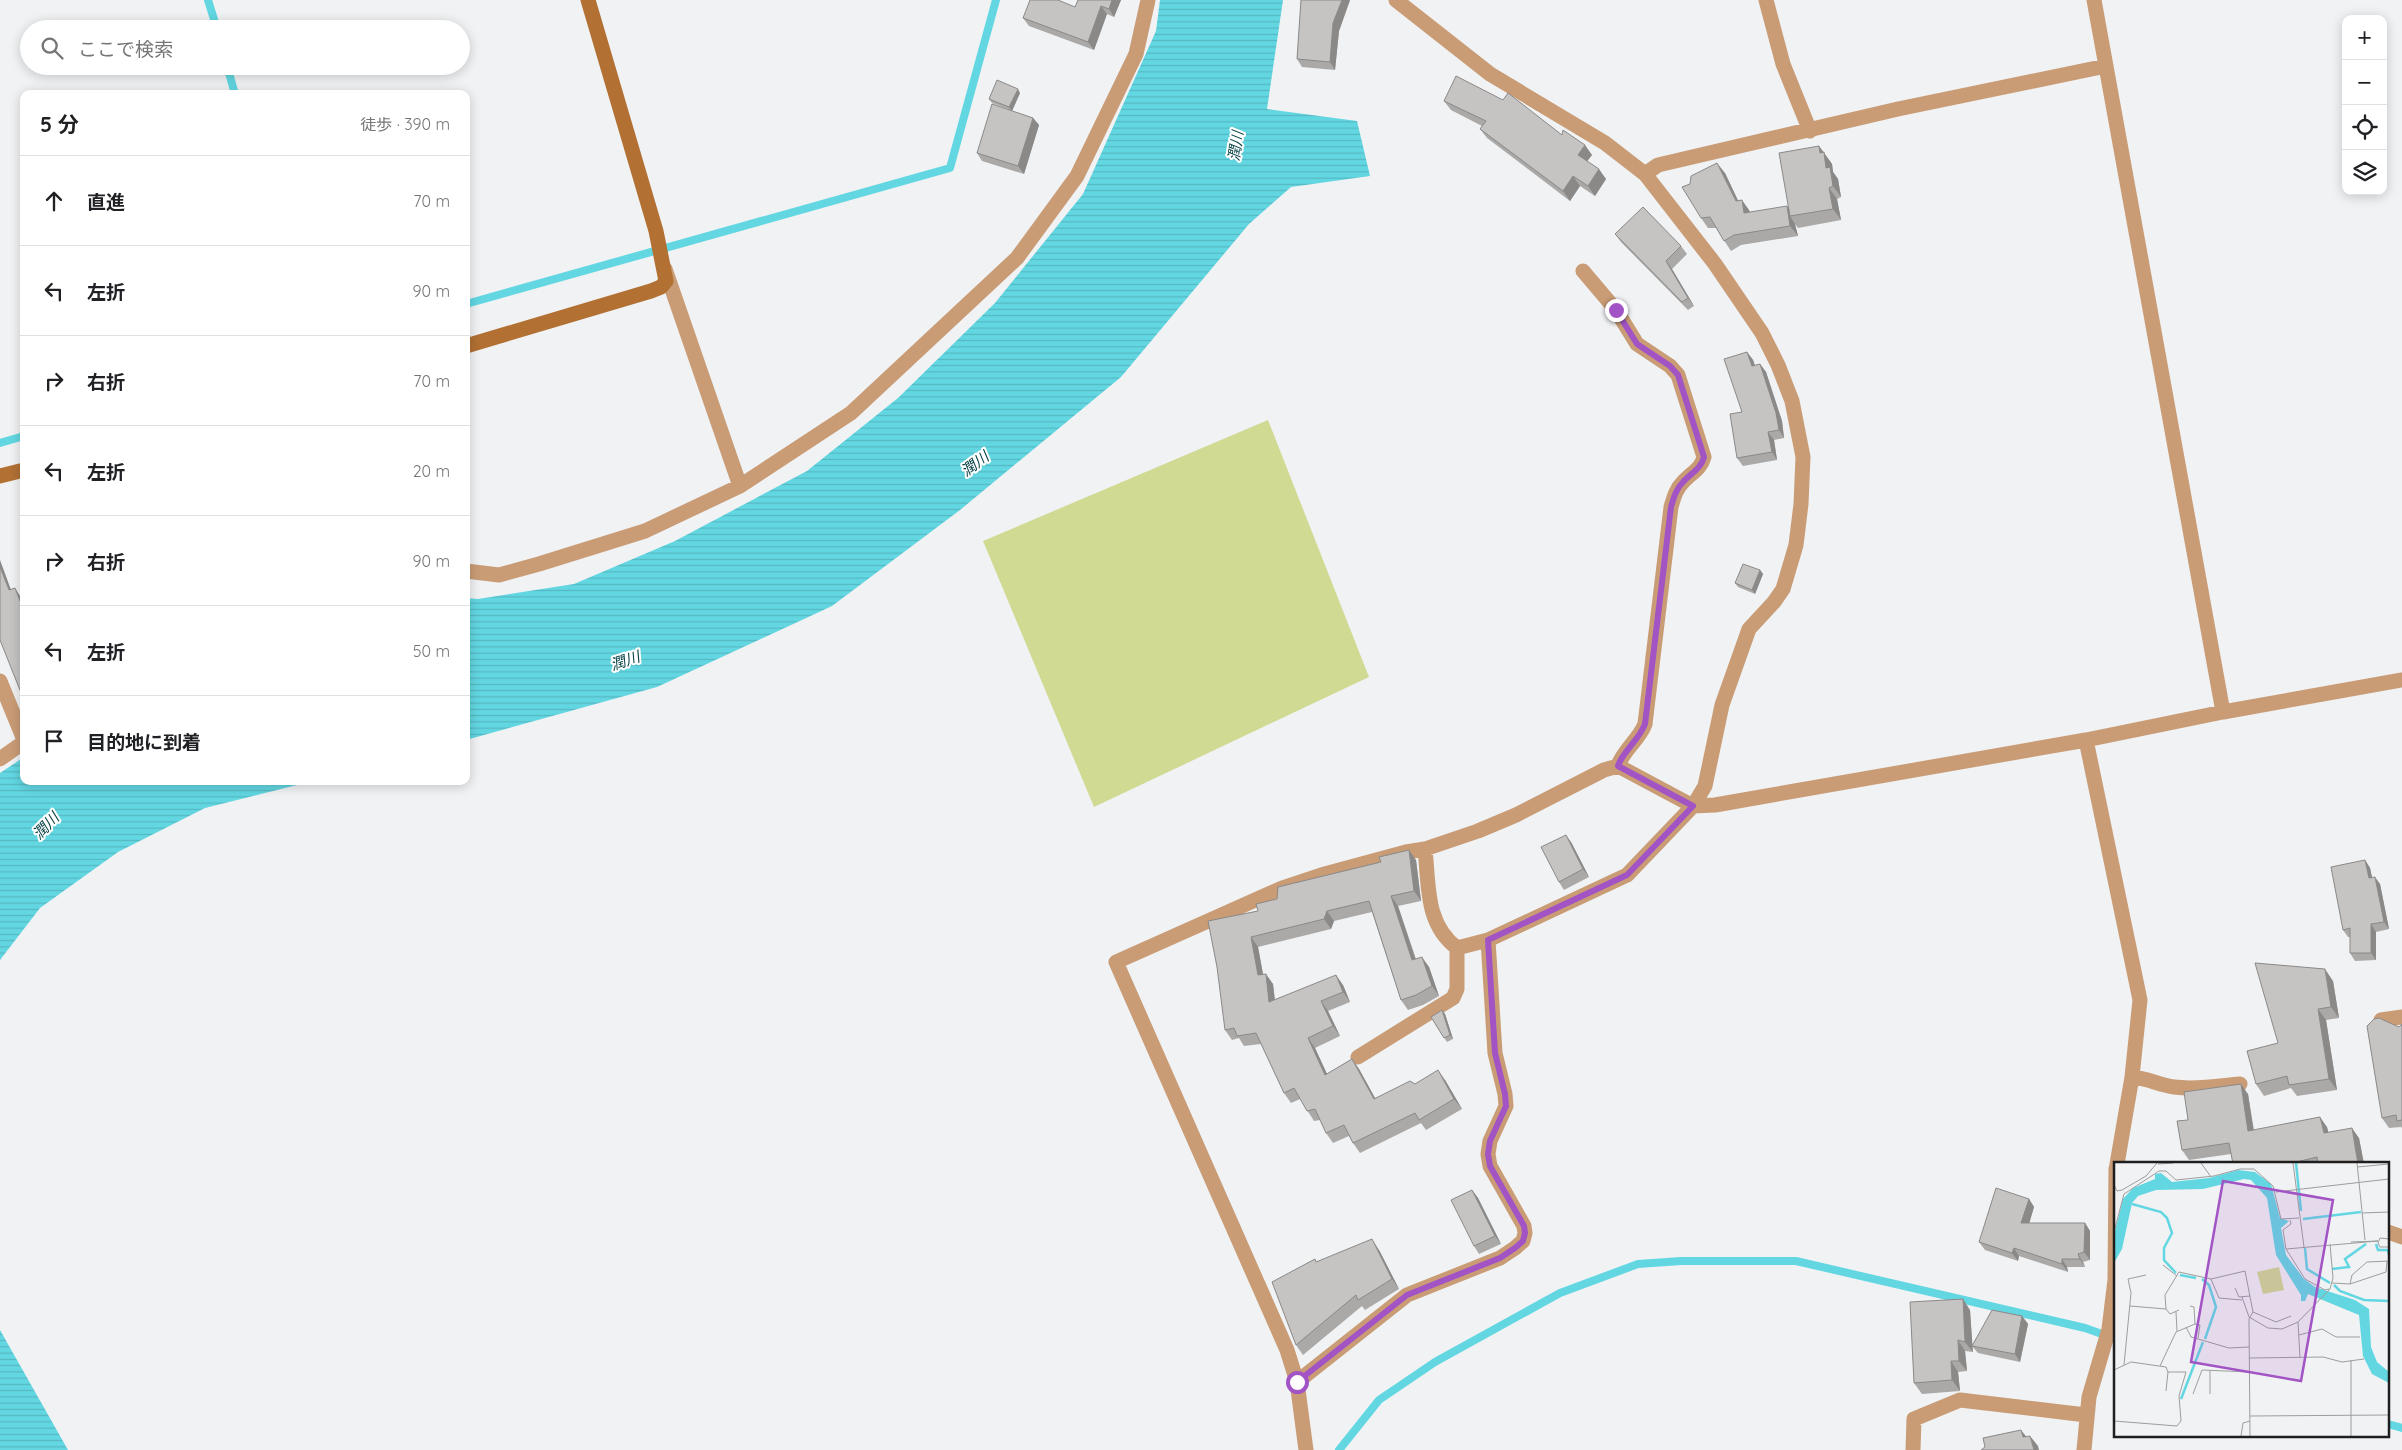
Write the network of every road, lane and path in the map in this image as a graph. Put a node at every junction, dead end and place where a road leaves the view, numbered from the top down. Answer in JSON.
{"nodes":[{"id":1,"x":588,"y":0,"type":"edge"},
{"id":2,"x":1148,"y":0,"type":"edge"},
{"id":3,"x":1396,"y":0,"type":"edge"},
{"id":4,"x":1766,"y":0,"type":"edge"},
{"id":5,"x":2094,"y":0,"type":"edge"},
{"id":6,"x":2106,"y":66,"type":"junction"},
{"id":7,"x":1810,"y":131,"type":"junction"},
{"id":8,"x":1645,"y":174,"type":"junction"},
{"id":9,"x":664,"y":268,"type":"junction"},
{"id":10,"x":1583,"y":271,"type":"dead end"},
{"id":11,"x":470,"y":345,"type":"edge"},
{"id":12,"x":20,"y":471,"type":"edge"},
{"id":13,"x":0,"y":476,"type":"edge"},
{"id":14,"x":740,"y":486,"type":"junction"},
{"id":15,"x":470,"y":571,"type":"edge"},
{"id":16,"x":2402,"y":680,"type":"edge"},
{"id":17,"x":0,"y":681,"type":"edge"},
{"id":18,"x":2223,"y":712,"type":"junction"},
{"id":19,"x":20,"y":731,"type":"edge"},
{"id":20,"x":2086,"y":740,"type":"junction"},
{"id":21,"x":20,"y":744,"type":"edge"},
{"id":22,"x":0,"y":759,"type":"edge"},
{"id":23,"x":1618,"y":766,"type":"junction"},
{"id":24,"x":1693,"y":806,"type":"junction"},
{"id":25,"x":1425,"y":849,"type":"junction"},
{"id":26,"x":1488,"y":940,"type":"junction"},
{"id":27,"x":1458,"y":948,"type":"junction"},
{"id":28,"x":2402,"y":1017,"type":"edge"},
{"id":29,"x":2381,"y":1020,"type":"edge"},
{"id":30,"x":1358,"y":1057,"type":"dead end"},
{"id":31,"x":2132,"y":1077,"type":"junction"},
{"id":32,"x":2240,"y":1084,"type":"edge"},
{"id":33,"x":2117,"y":1162,"type":"edge"},
{"id":34,"x":2390,"y":1233,"type":"edge"},
{"id":35,"x":2402,"y":1237,"type":"edge"},
{"id":36,"x":2114,"y":1288,"type":"edge"},
{"id":37,"x":1297,"y":1382,"type":"junction"},
{"id":38,"x":2086,"y":1415,"type":"junction"},
{"id":39,"x":1306,"y":1450,"type":"edge"},
{"id":40,"x":1913,"y":1450,"type":"edge"},
{"id":41,"x":2084,"y":1450,"type":"edge"}],
"edges":[{"from":1,"to":9,"type":"street"},
{"from":2,"to":14,"type":"street"},
{"from":3,"to":8,"type":"street"},
{"from":4,"to":7,"type":"street"},
{"from":5,"to":6,"type":"street"},
{"from":6,"to":7,"type":"street"},
{"from":6,"to":18,"type":"street"},
{"from":7,"to":8,"type":"street"},
{"from":8,"to":24,"type":"street"},
{"from":9,"to":11,"type":"street"},
{"from":9,"to":14,"type":"street"},
{"from":10,"to":23,"type":"street"},
{"from":12,"to":13,"type":"street"},
{"from":14,"to":15,"type":"street"},
{"from":16,"to":18,"type":"street"},
{"from":17,"to":19,"type":"street"},
{"from":18,"to":20,"type":"street"},
{"from":20,"to":24,"type":"street"},
{"from":20,"to":31,"type":"street"},
{"from":21,"to":22,"type":"street"},
{"from":23,"to":24,"type":"street"},
{"from":23,"to":25,"type":"street"},
{"from":24,"to":26,"type":"street"},
{"from":25,"to":27,"type":"street"},
{"from":25,"to":37,"type":"street"},
{"from":26,"to":27,"type":"street"},
{"from":26,"to":37,"type":"street"},
{"from":27,"to":30,"type":"street"},
{"from":28,"to":29,"type":"street"},
{"from":31,"to":32,"type":"street"},
{"from":31,"to":33,"type":"street"},
{"from":34,"to":35,"type":"street"},
{"from":36,"to":38,"type":"street"},
{"from":37,"to":39,"type":"street"},
{"from":38,"to":40,"type":"street"},
{"from":38,"to":41,"type":"street"}]}
